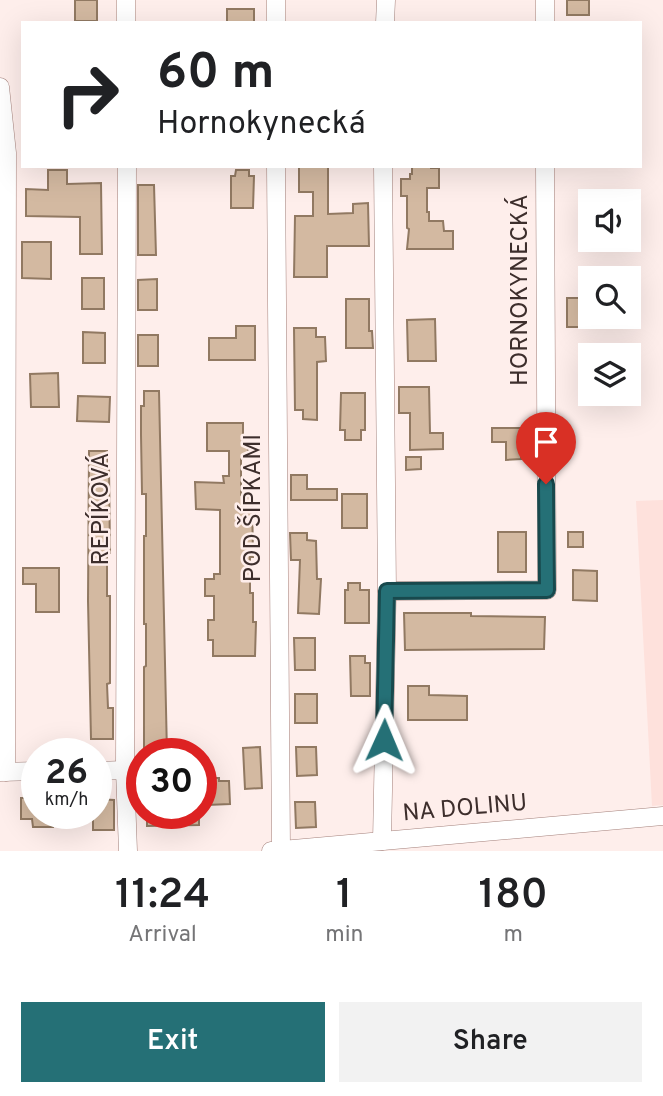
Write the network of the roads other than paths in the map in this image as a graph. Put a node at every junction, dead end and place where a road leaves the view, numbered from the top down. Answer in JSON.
{"nodes":[{"id":1,"x":126,"y":0,"type":"edge"},
{"id":2,"x":276,"y":0,"type":"edge"},
{"id":3,"x":386,"y":0,"type":"edge"},
{"id":4,"x":545,"y":0,"type":"edge"},
{"id":5,"x":126,"y":21,"type":"edge"},
{"id":6,"x":276,"y":21,"type":"edge"},
{"id":7,"x":385,"y":21,"type":"edge"},
{"id":8,"x":545,"y":21,"type":"edge"},
{"id":9,"x":0,"y":87,"type":"edge"},
{"id":10,"x":10,"y":153,"type":"edge"},
{"id":11,"x":127,"y":168,"type":"edge"},
{"id":12,"x":276,"y":168,"type":"edge"},
{"id":13,"x":383,"y":168,"type":"edge"},
{"id":14,"x":545,"y":168,"type":"edge"},
{"id":15,"x":387,"y":591,"type":"junction"},
{"id":16,"x":21,"y":771,"type":"edge"},
{"id":17,"x":112,"y":771,"type":"edge"},
{"id":18,"x":125,"y":771,"type":"junction"},
{"id":19,"x":3,"y":772,"type":"edge"},
{"id":20,"x":663,"y":816,"type":"edge"},
{"id":21,"x":382,"y":841,"type":"junction"},
{"id":22,"x":281,"y":850,"type":"edge"},
{"id":23,"x":128,"y":851,"type":"edge"},
{"id":24,"x":271,"y":851,"type":"edge"}],
"edges":[{"from":1,"to":5,"type":"street"},
{"from":2,"to":6,"type":"street"},
{"from":3,"to":7,"type":"street"},
{"from":4,"to":8,"type":"street"},
{"from":9,"to":10,"type":"street"},
{"from":10,"to":19,"type":"street"},
{"from":11,"to":18,"type":"street","name":"REPÍKOVÁ"},
{"from":12,"to":22,"type":"street","name":"POD ŠÍPKAMI"},
{"from":13,"to":15,"type":"street"},
{"from":14,"to":15,"type":"street","name":"HORNOKYNECKÁ"},
{"from":15,"to":21,"type":"street"},
{"from":16,"to":19,"type":"street"},
{"from":17,"to":18,"type":"street"},
{"from":18,"to":23,"type":"street","name":"REPÍKOVÁ"},
{"from":20,"to":21,"type":"street","name":"NA DOLINU"},
{"from":21,"to":22,"type":"street","name":"NA DOLINU"},
{"from":22,"to":24,"type":"street","name":"NA DOLINU"}]}
